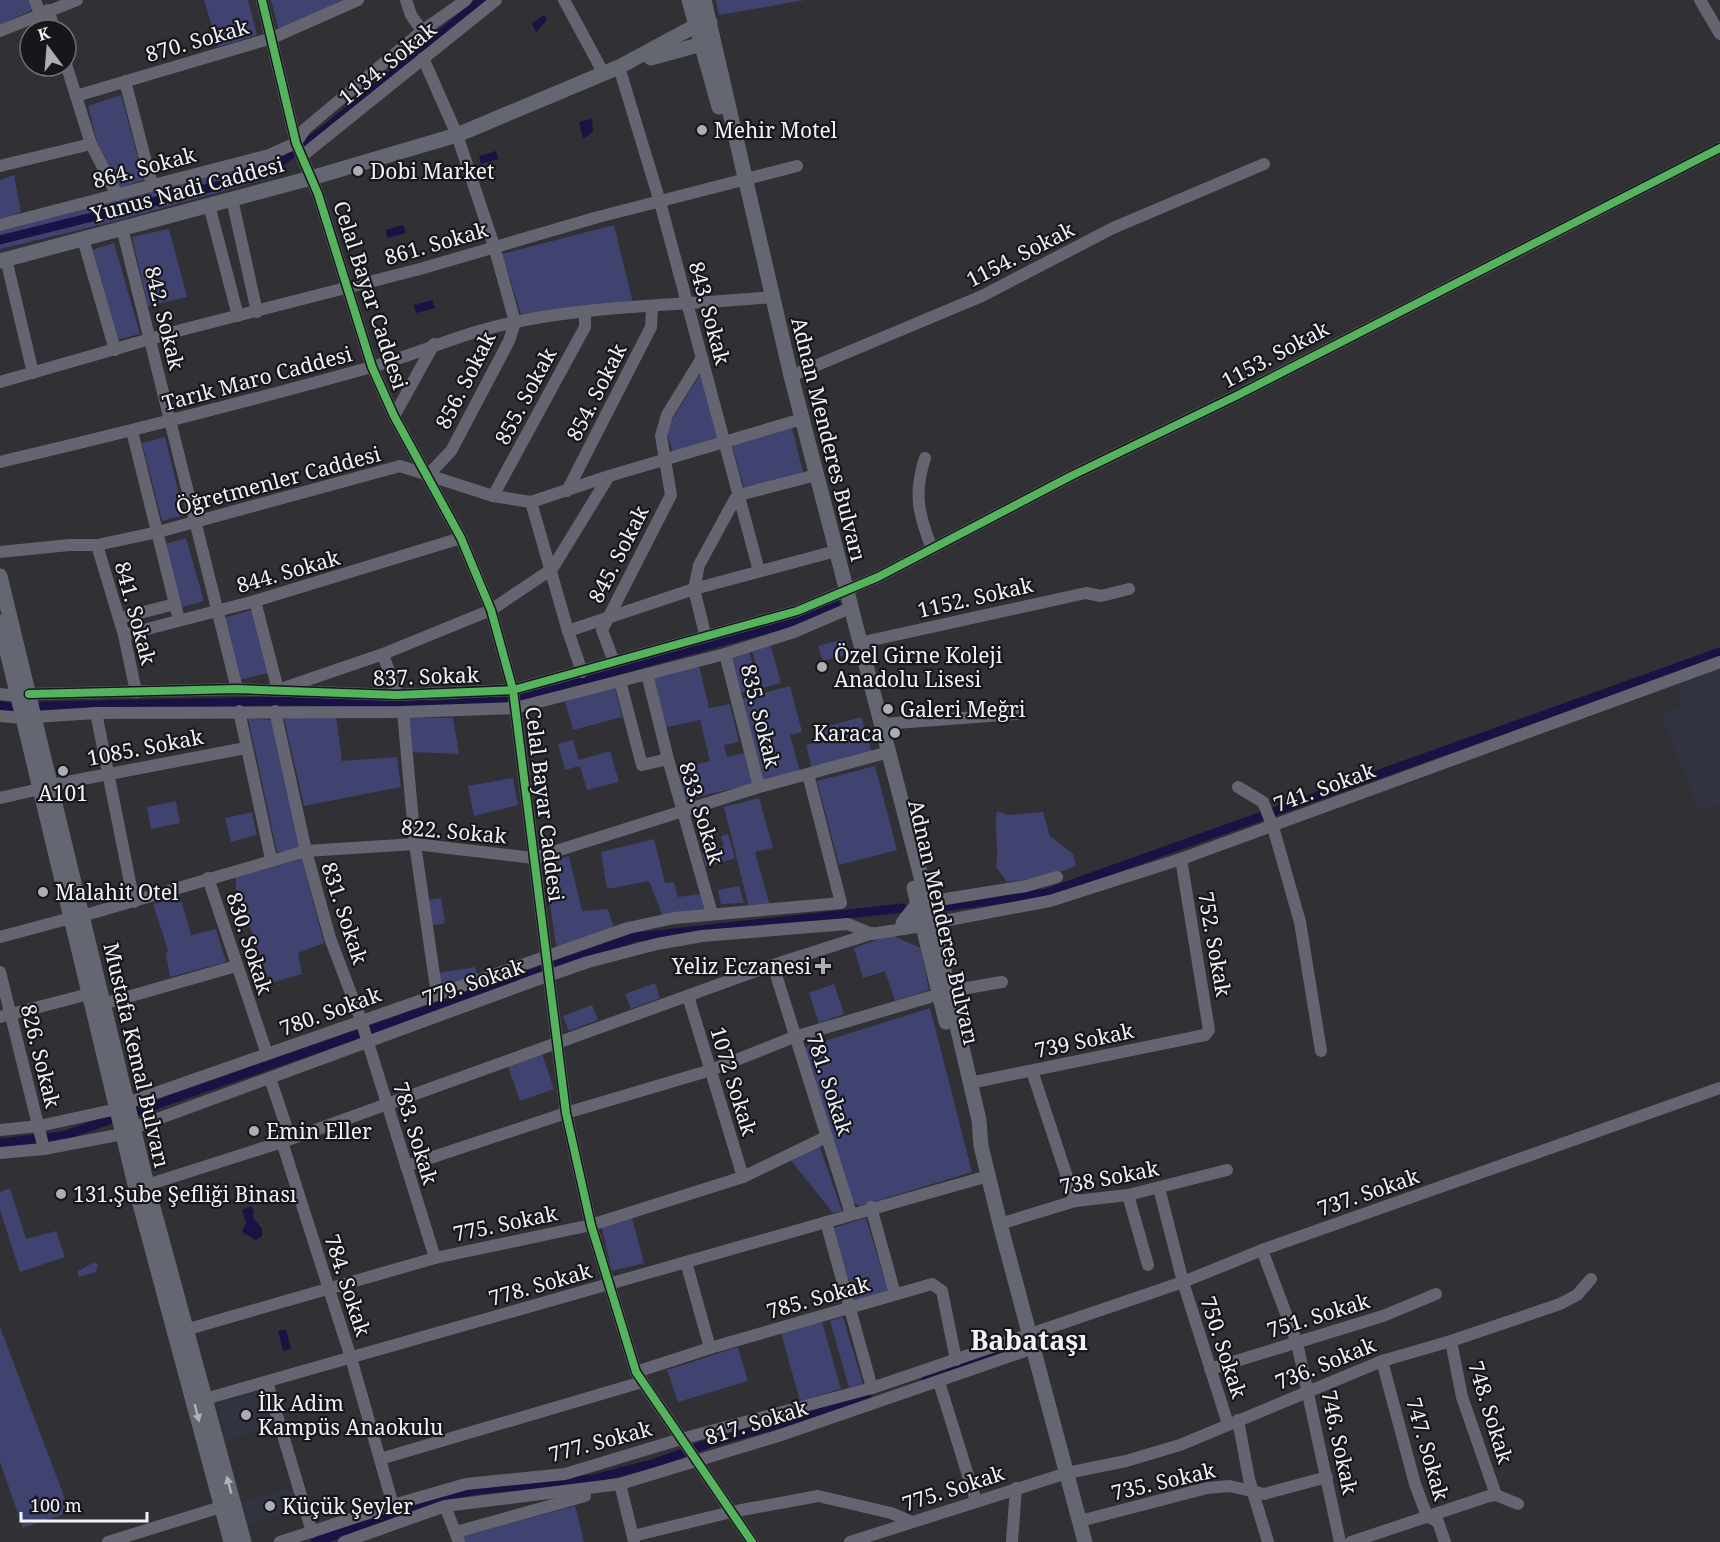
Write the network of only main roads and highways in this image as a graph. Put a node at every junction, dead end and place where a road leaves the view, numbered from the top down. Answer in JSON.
{"nodes":[{"id":1,"x":689,"y":0,"type":"edge"},
{"id":2,"x":704,"y":0,"type":"edge"},
{"id":3,"x":710,"y":22,"type":"junction"},
{"id":4,"x":695,"y":26,"type":"junction"},
{"id":5,"x":707,"y":42,"type":"junction"},
{"id":6,"x":674,"y":44,"type":"junction"},
{"id":7,"x":708,"y":73,"type":"junction"},
{"id":8,"x":744,"y":182,"type":"junction"},
{"id":9,"x":3,"y":260,"type":"edge"},
{"id":10,"x":0,"y":576,"type":"edge"},
{"id":11,"x":0,"y":622,"type":"edge"},
{"id":12,"x":23,"y":695,"type":"junction"},
{"id":13,"x":875,"y":707,"type":"junction"},
{"id":14,"x":885,"y":752,"type":"junction"},
{"id":15,"x":925,"y":915,"type":"junction"},
{"id":16,"x":77,"y":917,"type":"junction"},
{"id":17,"x":903,"y":923,"type":"road end"},
{"id":18,"x":122,"y":1106,"type":"junction"},
{"id":19,"x":128,"y":1131,"type":"junction"},
{"id":20,"x":981,"y":1146,"type":"junction"},
{"id":21,"x":231,"y":1542,"type":"edge"},
{"id":22,"x":244,"y":1542,"type":"edge"},
{"id":23,"x":1085,"y":1542,"type":"edge"}],
"edges":[{"from":1,"to":4,"type":"main road","name":"Adnan Menderes Bulvarı"},
{"from":1,"to":6,"type":"main road"},
{"from":2,"to":3,"type":"main road","name":"Adnan Menderes Bulvarı"},
{"from":3,"to":4,"type":"main road","name":"Yunus Nadi Caddesi"},
{"from":3,"to":5,"type":"main road","name":"Adnan Menderes Bulvarı"},
{"from":4,"to":5,"type":"main road","name":"Adnan Menderes Bulvarı"},
{"from":4,"to":6,"type":"main road","name":"Yunus Nadi Caddesi"},
{"from":5,"to":6,"type":"main road","name":"Yunus Nadi Caddesi"},
{"from":5,"to":7,"type":"main road","name":"Adnan Menderes Bulvarı"},
{"from":5,"to":8,"type":"main road","name":"Adnan Menderes Bulvarı"},
{"from":6,"to":7,"type":"main road"},
{"from":6,"to":9,"type":"main road","name":"Yunus Nadi Caddesi"},
{"from":7,"to":8,"type":"main road","name":"Adnan Menderes Bulvarı"},
{"from":8,"to":13,"type":"main road","name":"Adnan Menderes Bulvarı"},
{"from":10,"to":12,"type":"main road","name":"Mustafa Kemal Bulvarı"},
{"from":11,"to":12,"type":"main road","name":"Mustafa Kemal Bulvarı"},
{"from":12,"to":16,"type":"main road","name":"Mustafa Kemal Bulvarı"},
{"from":13,"to":14,"type":"main road","name":"Adnan Menderes Bulvarı"},
{"from":13,"to":14,"type":"main road","name":"Adnan Menderes Bulvarı"},
{"from":14,"to":15,"type":"main road","name":"Adnan Menderes Bulvarı"},
{"from":15,"to":17,"type":"main road"},
{"from":15,"to":20,"type":"main road","name":"Adnan Menderes Bulvarı"},
{"from":15,"to":20,"type":"main road","name":"Adnan Menderes Bulvarı"},
{"from":16,"to":18,"type":"main road","name":"Mustafa Kemal Bulvarı"},
{"from":16,"to":18,"type":"main road","name":"Mustafa Kemal Bulvarı"},
{"from":18,"to":19,"type":"main road","name":"Mustafa Kemal Bulvarı"},
{"from":19,"to":21,"type":"main road","name":"Mustafa Kemal Bulvarı","one_way":true},
{"from":22,"to":19,"type":"main road","name":"Mustafa Kemal Bulvarı","one_way":true},
{"from":20,"to":23,"type":"main road","name":"Adnan Menderes Bulvarı"}]}
